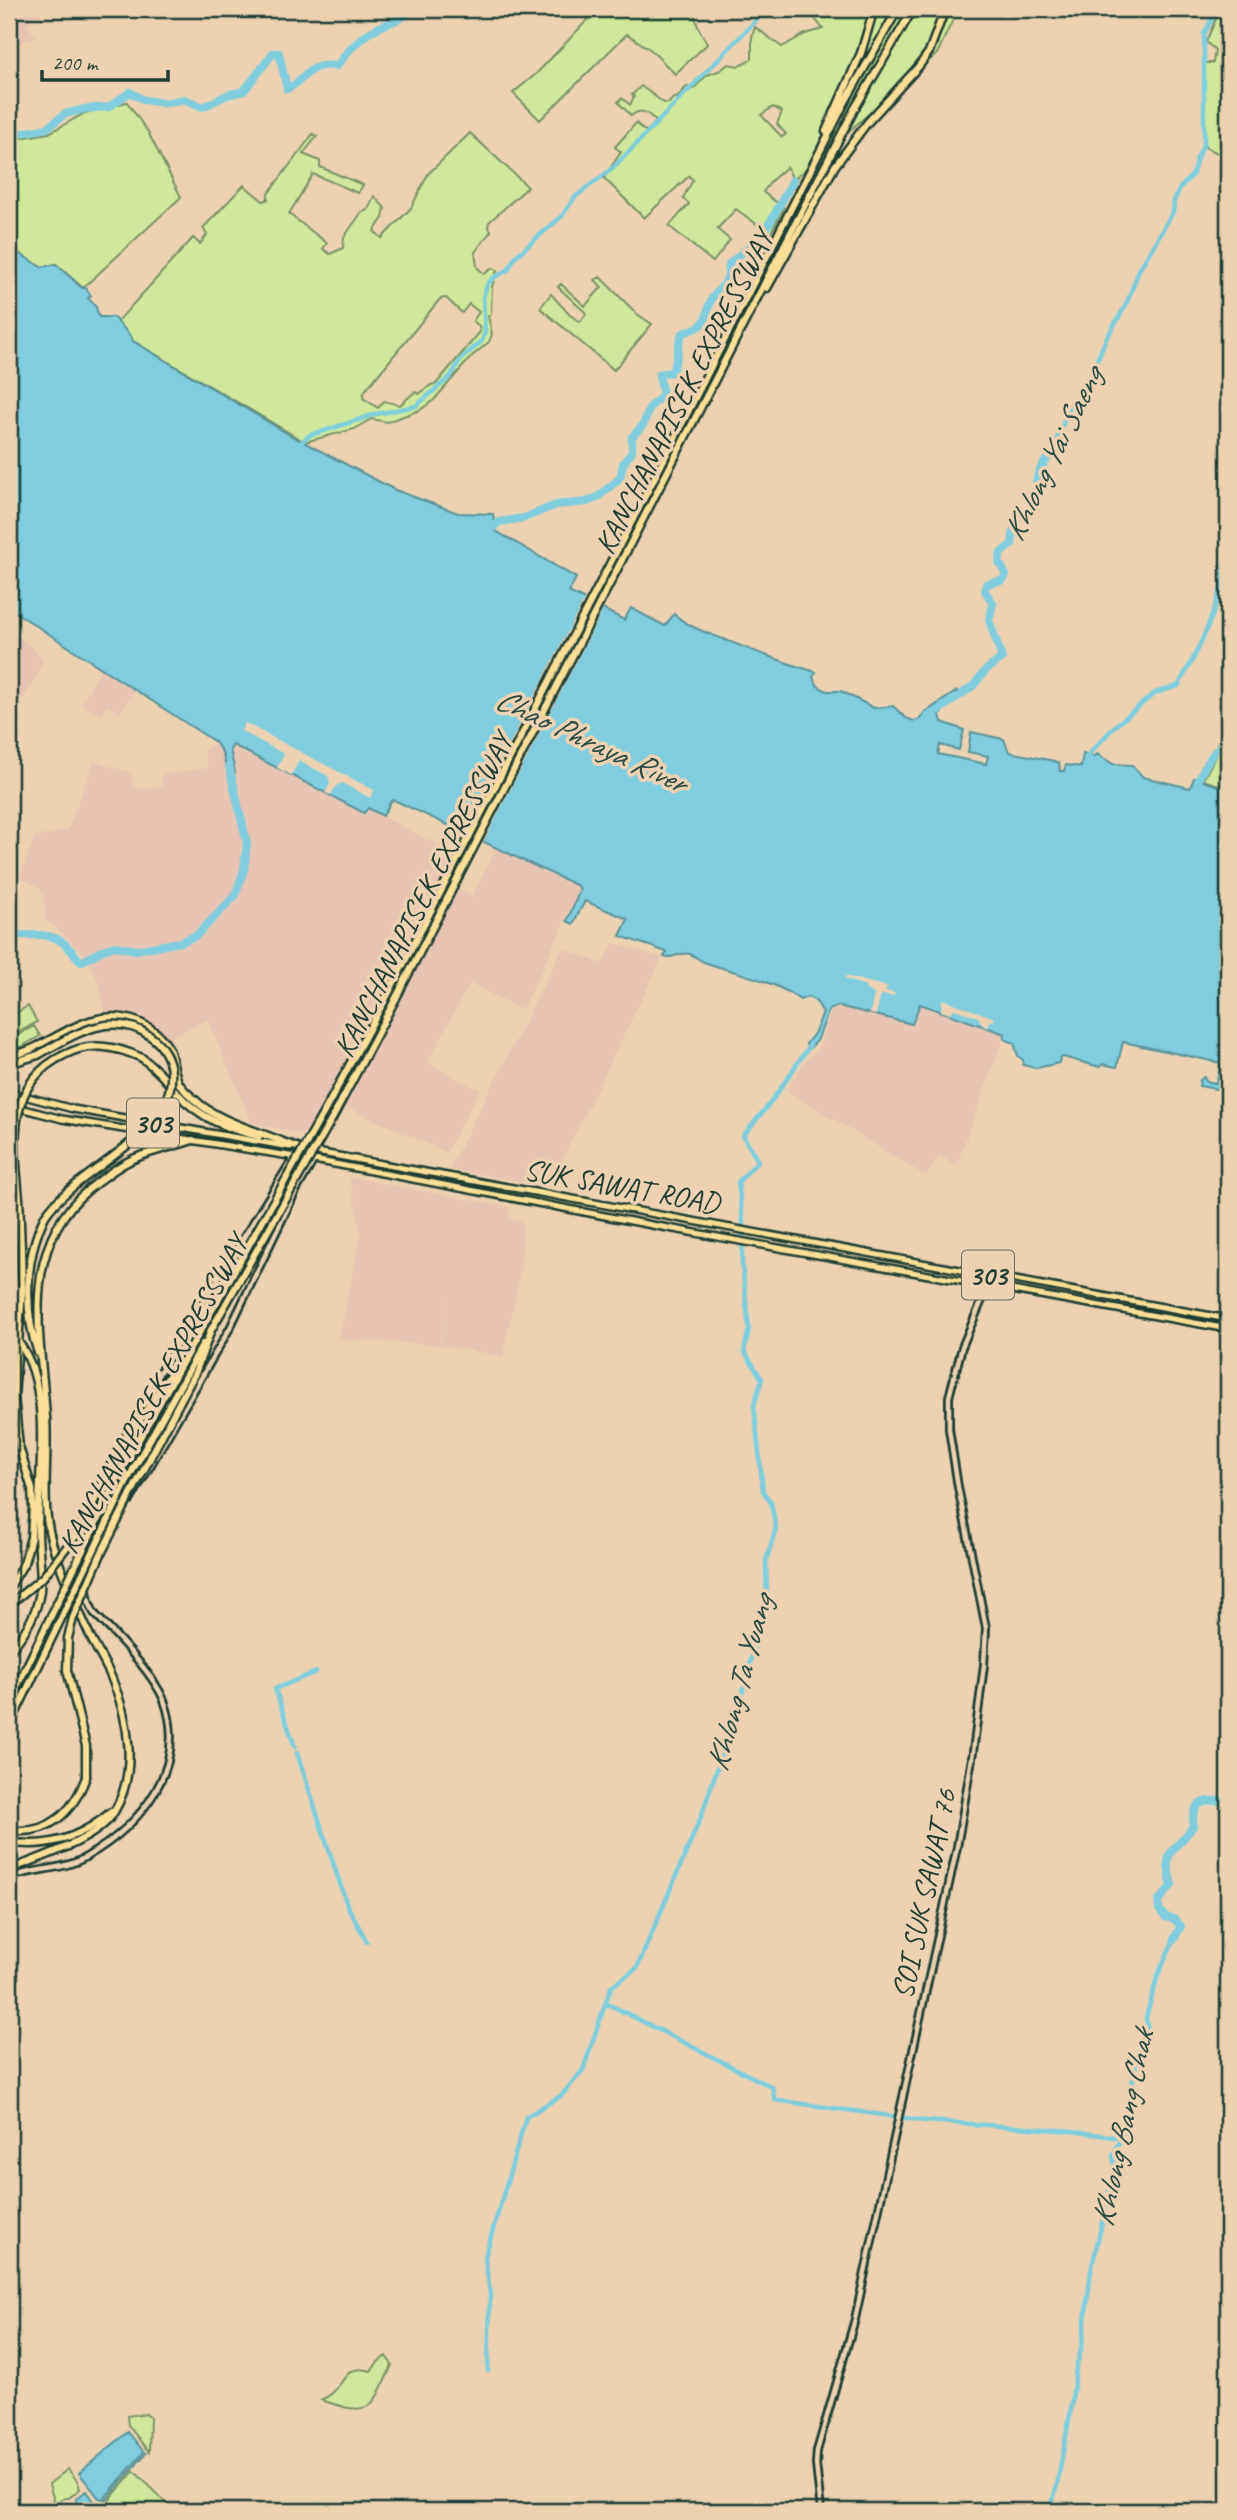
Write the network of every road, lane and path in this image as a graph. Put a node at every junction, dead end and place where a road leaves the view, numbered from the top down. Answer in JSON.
{"nodes":[{"id":1,"x":874,"y":9,"type":"edge"},
{"id":2,"x":898,"y":9,"type":"edge"},
{"id":3,"x":913,"y":9,"type":"edge"},
{"id":4,"x":945,"y":9,"type":"edge"},
{"id":5,"x":812,"y":165,"type":"junction"},
{"id":6,"x":733,"y":346,"type":"junction"},
{"id":7,"x":9,"y":1056,"type":"edge"},
{"id":8,"x":9,"y":1064,"type":"edge"},
{"id":9,"x":9,"y":1092,"type":"edge"},
{"id":10,"x":9,"y":1105,"type":"edge"},
{"id":11,"x":194,"y":1140,"type":"junction"},
{"id":12,"x":281,"y":1141,"type":"junction"},
{"id":13,"x":299,"y":1149,"type":"junction"},
{"id":14,"x":294,"y":1157,"type":"junction"},
{"id":15,"x":314,"y":1160,"type":"junction"},
{"id":16,"x":9,"y":1221,"type":"edge"},
{"id":17,"x":691,"y":1222,"type":"junction"},
{"id":18,"x":689,"y":1232,"type":"junction"},
{"id":19,"x":988,"y":1285,"type":"junction"},
{"id":20,"x":19,"y":1307,"type":"junction"},
{"id":21,"x":1228,"y":1319,"type":"edge"},
{"id":22,"x":1228,"y":1329,"type":"edge"},
{"id":23,"x":211,"y":1330,"type":"junction"},
{"id":24,"x":19,"y":1343,"type":"junction"},
{"id":25,"x":187,"y":1352,"type":"junction"},
{"id":26,"x":41,"y":1364,"type":"junction"},
{"id":27,"x":121,"y":1509,"type":"junction"},
{"id":28,"x":9,"y":1588,"type":"edge"},
{"id":29,"x":9,"y":1605,"type":"edge"},
{"id":30,"x":9,"y":1652,"type":"edge"},
{"id":31,"x":9,"y":1703,"type":"edge"},
{"id":32,"x":9,"y":1727,"type":"edge"},
{"id":33,"x":117,"y":1806,"type":"junction"},
{"id":34,"x":9,"y":1830,"type":"edge"},
{"id":35,"x":9,"y":1842,"type":"edge"},
{"id":36,"x":9,"y":1870,"type":"edge"},
{"id":37,"x":9,"y":1878,"type":"edge"},
{"id":38,"x":821,"y":2511,"type":"edge"}],
"edges":[{"from":1,"to":5,"type":"highway"},
{"from":2,"to":5,"type":"highway","name":"KANCHANAPISEK EXPRESSWAY"},
{"from":3,"to":6,"type":"highway","name":"KANCHANAPISEK EXPRESSWAY"},
{"from":4,"to":6,"type":"highway"},
{"from":5,"to":25,"type":"highway","name":"KANCHANAPISEK EXPRESSWAY","bridge":true},
{"from":6,"to":23,"type":"highway","name":"KANCHANAPISEK EXPRESSWAY","bridge":true},
{"from":7,"to":12,"type":"highway"},
{"from":8,"to":26,"type":"highway","bridge":true},
{"from":9,"to":13,"type":"main road","name":"SUK SAWAT ROAD","number":"303"},
{"from":10,"to":11,"type":"main road","name":"SUK SAWAT ROAD","number":"303"},
{"from":11,"to":14,"type":"main road","name":"SUK SAWAT ROAD","number":"303"},
{"from":11,"to":26,"type":"highway"},
{"from":12,"to":13,"type":"highway"},
{"from":12,"to":20,"type":"highway","bridge":true},
{"from":13,"to":14,"type":"main road"},
{"from":13,"to":17,"type":"main road","name":"SUK SAWAT ROAD","number":"303"},
{"from":14,"to":15,"type":"main road","name":"SUK SAWAT ROAD","number":"303"},
{"from":14,"to":27,"type":"main road"},
{"from":15,"to":18,"type":"main road","name":"SUK SAWAT ROAD","number":"303"},
{"from":15,"to":27,"type":"main road"},
{"from":16,"to":20,"type":"highway"},
{"from":17,"to":18,"type":"main road"},
{"from":17,"to":21,"type":"main road","name":"SUK SAWAT ROAD","number":"303"},
{"from":18,"to":19,"type":"main road","name":"SUK SAWAT ROAD","number":"303"},
{"from":19,"to":22,"type":"main road","name":"SUK SAWAT ROAD","number":"303"},
{"from":19,"to":38,"type":"main road","name":"SOI SUK SAWAT 76"},
{"from":20,"to":24,"type":"highway"},
{"from":23,"to":32,"type":"highway","name":"KANCHANAPISEK EXPRESSWAY","bridge":true},
{"from":23,"to":34,"type":"highway","bridge":true},
{"from":24,"to":28,"type":"highway"},
{"from":24,"to":30,"type":"highway"},
{"from":25,"to":29,"type":"highway","bridge":true},
{"from":25,"to":31,"type":"highway","name":"KANCHANAPISEK EXPRESSWAY","bridge":true},
{"from":26,"to":33,"type":"highway"},
{"from":27,"to":37,"type":"main road"},
{"from":33,"to":35,"type":"highway"},
{"from":33,"to":36,"type":"highway"}]}
